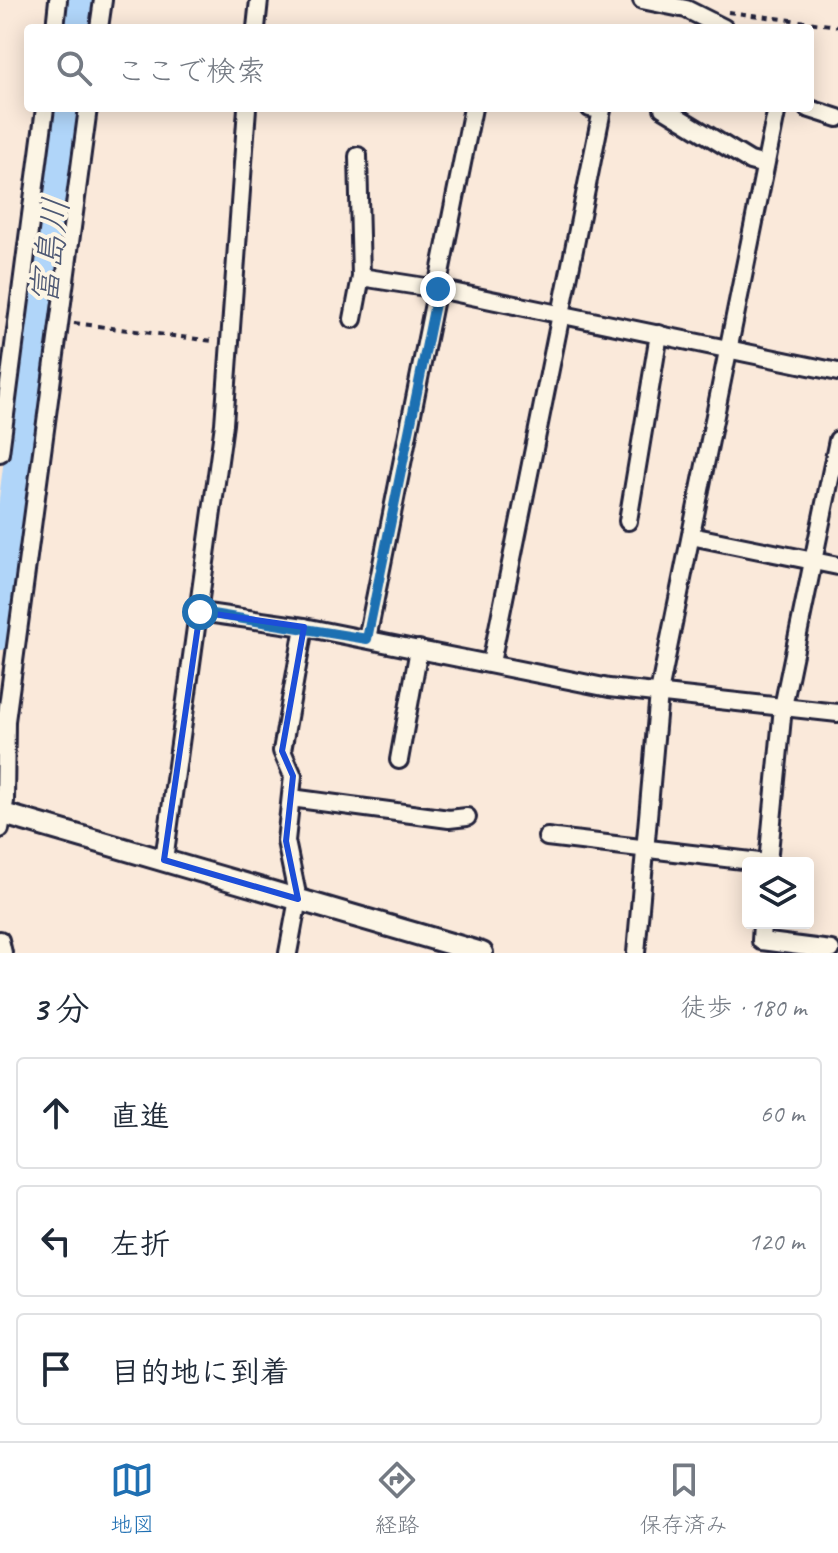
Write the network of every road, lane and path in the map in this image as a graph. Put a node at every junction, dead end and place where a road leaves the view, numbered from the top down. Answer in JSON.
{"nodes":[{"id":1,"x":58,"y":0,"type":"edge"},
{"id":2,"x":103,"y":0,"type":"edge"},
{"id":3,"x":259,"y":0,"type":"edge"},
{"id":4,"x":642,"y":0,"type":"edge"},
{"id":5,"x":55,"y":24,"type":"edge"},
{"id":6,"x":100,"y":24,"type":"edge"},
{"id":7,"x":256,"y":24,"type":"edge"},
{"id":8,"x":717,"y":24,"type":"edge"},
{"id":9,"x":723,"y":24,"type":"edge"},
{"id":10,"x":838,"y":26,"type":"edge"},
{"id":11,"x":814,"y":110,"type":"edge"},
{"id":12,"x":44,"y":112,"type":"edge"},
{"id":13,"x":87,"y":112,"type":"edge"},
{"id":14,"x":247,"y":112,"type":"edge"},
{"id":15,"x":472,"y":112,"type":"edge"},
{"id":16,"x":597,"y":112,"type":"edge"},
{"id":17,"x":670,"y":112,"type":"edge"},
{"id":18,"x":776,"y":112,"type":"edge"},
{"id":19,"x":838,"y":118,"type":"edge"},
{"id":20,"x":358,"y":156,"type":"dead end"},
{"id":21,"x":765,"y":165,"type":"junction"},
{"id":22,"x":361,"y":277,"type":"junction"},
{"id":23,"x":438,"y":289,"type":"junction"},
{"id":24,"x":561,"y":314,"type":"junction"},
{"id":25,"x":353,"y":319,"type":"dead end"},
{"id":26,"x":60,"y":321,"type":"junction"},
{"id":27,"x":659,"y":334,"type":"junction"},
{"id":28,"x":229,"y":342,"type":"junction"},
{"id":29,"x":729,"y":349,"type":"junction"},
{"id":30,"x":838,"y":372,"type":"edge"},
{"id":31,"x":838,"y":440,"type":"edge"},
{"id":32,"x":0,"y":453,"type":"edge"},
{"id":33,"x":628,"y":521,"type":"dead end"},
{"id":34,"x":691,"y":536,"type":"junction"},
{"id":35,"x":813,"y":559,"type":"junction"},
{"id":36,"x":838,"y":566,"type":"edge"},
{"id":37,"x":200,"y":612,"type":"junction"},
{"id":38,"x":304,"y":627,"type":"junction"},
{"id":39,"x":367,"y":639,"type":"junction"},
{"id":40,"x":419,"y":649,"type":"junction"},
{"id":41,"x":491,"y":663,"type":"junction"},
{"id":42,"x":659,"y":693,"type":"junction"},
{"id":43,"x":783,"y":707,"type":"junction"},
{"id":44,"x":838,"y":713,"type":"edge"},
{"id":45,"x":399,"y":760,"type":"dead end"},
{"id":46,"x":291,"y":798,"type":"junction"},
{"id":47,"x":467,"y":817,"type":"dead end"},
{"id":48,"x":1,"y":818,"type":"edge"},
{"id":49,"x":547,"y":837,"type":"dead end"},
{"id":50,"x":645,"y":849,"type":"junction"},
{"id":51,"x":769,"y":857,"type":"edge"},
{"id":52,"x":164,"y":860,"type":"junction"},
{"id":53,"x":742,"y":860,"type":"edge"},
{"id":54,"x":298,"y":899,"type":"junction"},
{"id":55,"x":762,"y":929,"type":"edge"},
{"id":56,"x":0,"y":940,"type":"edge"},
{"id":57,"x":439,"y":947,"type":"edge"},
{"id":58,"x":831,"y":950,"type":"dead end"},
{"id":59,"x":3,"y":953,"type":"edge"},
{"id":60,"x":288,"y":953,"type":"edge"},
{"id":61,"x":482,"y":953,"type":"edge"},
{"id":62,"x":636,"y":953,"type":"edge"}],
"edges":[{"from":1,"to":5,"type":"street"},
{"from":2,"to":6,"type":"street"},
{"from":3,"to":7,"type":"street"},
{"from":4,"to":8,"type":"street"},
{"from":9,"to":10,"type":"path"},
{"from":11,"to":19,"type":"street"},
{"from":12,"to":32,"type":"street"},
{"from":13,"to":26,"type":"street"},
{"from":14,"to":28,"type":"street"},
{"from":15,"to":23,"type":"street"},
{"from":16,"to":24,"type":"street"},
{"from":17,"to":21,"type":"street"},
{"from":18,"to":21,"type":"street"},
{"from":20,"to":22,"type":"street"},
{"from":21,"to":29,"type":"street"},
{"from":22,"to":23,"type":"street"},
{"from":22,"to":25,"type":"street"},
{"from":23,"to":24,"type":"street"},
{"from":23,"to":39,"type":"street"},
{"from":24,"to":27,"type":"street"},
{"from":24,"to":41,"type":"street"},
{"from":26,"to":28,"type":"path"},
{"from":26,"to":48,"type":"street"},
{"from":27,"to":29,"type":"street"},
{"from":27,"to":33,"type":"street"},
{"from":28,"to":37,"type":"street"},
{"from":29,"to":30,"type":"street"},
{"from":29,"to":34,"type":"street"},
{"from":31,"to":35,"type":"street"},
{"from":34,"to":35,"type":"street"},
{"from":34,"to":42,"type":"street"},
{"from":35,"to":36,"type":"street"},
{"from":35,"to":43,"type":"street"},
{"from":37,"to":38,"type":"street"},
{"from":37,"to":52,"type":"street"},
{"from":38,"to":39,"type":"street"},
{"from":38,"to":46,"type":"street"},
{"from":39,"to":40,"type":"street"},
{"from":40,"to":41,"type":"street"},
{"from":40,"to":45,"type":"street"},
{"from":41,"to":42,"type":"street"},
{"from":42,"to":43,"type":"street"},
{"from":42,"to":50,"type":"street"},
{"from":43,"to":44,"type":"street"},
{"from":43,"to":51,"type":"street"},
{"from":46,"to":47,"type":"street"},
{"from":46,"to":54,"type":"street"},
{"from":48,"to":52,"type":"street"},
{"from":49,"to":50,"type":"street"},
{"from":50,"to":53,"type":"street"},
{"from":50,"to":62,"type":"street"},
{"from":52,"to":54,"type":"street"},
{"from":54,"to":57,"type":"street"},
{"from":54,"to":60,"type":"street"},
{"from":55,"to":58,"type":"street"},
{"from":56,"to":59,"type":"street"},
{"from":57,"to":61,"type":"street"}]}
